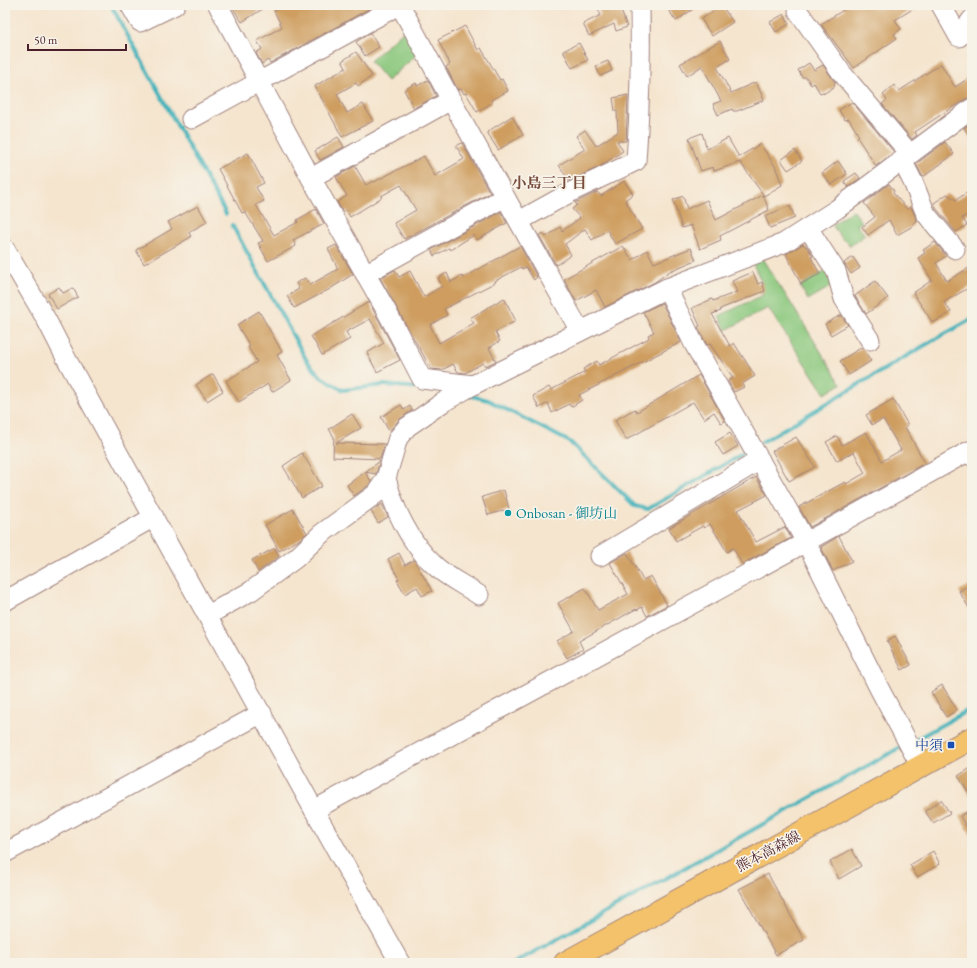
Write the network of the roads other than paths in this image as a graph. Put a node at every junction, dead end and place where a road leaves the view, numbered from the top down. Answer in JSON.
{"nodes":[{"id":1,"x":130,"y":5,"type":"edge"},
{"id":2,"x":175,"y":5,"type":"edge"},
{"id":3,"x":218,"y":5,"type":"edge"},
{"id":4,"x":400,"y":5,"type":"edge"},
{"id":5,"x":640,"y":5,"type":"edge"},
{"id":6,"x":941,"y":5,"type":"edge"},
{"id":7,"x":798,"y":11,"type":"dead end"},
{"id":8,"x":972,"y":19,"type":"edge"},
{"id":9,"x":259,"y":82,"type":"junction"},
{"id":10,"x":452,"y":100,"type":"junction"},
{"id":11,"x":972,"y":108,"type":"edge"},
{"id":12,"x":191,"y":119,"type":"dead end"},
{"id":13,"x":906,"y":157,"type":"junction"},
{"id":14,"x":311,"y":178,"type":"junction"},
{"id":15,"x":505,"y":197,"type":"junction"},
{"id":16,"x":519,"y":221,"type":"junction"},
{"id":17,"x":808,"y":228,"type":"junction"},
{"id":18,"x":5,"y":249,"type":"edge"},
{"id":19,"x":955,"y":249,"type":"dead end"},
{"id":20,"x":366,"y":274,"type":"junction"},
{"id":21,"x":667,"y":288,"type":"junction"},
{"id":22,"x":580,"y":331,"type":"junction"},
{"id":23,"x":870,"y":340,"type":"dead end"},
{"id":24,"x":473,"y":385,"type":"junction"},
{"id":25,"x":972,"y":456,"type":"edge"},
{"id":26,"x":760,"y":460,"type":"junction"},
{"id":27,"x":386,"y":478,"type":"junction"},
{"id":28,"x":154,"y":517,"type":"junction"},
{"id":29,"x":806,"y":542,"type":"junction"},
{"id":30,"x":600,"y":556,"type":"dead end"},
{"id":31,"x":479,"y":595,"type":"dead end"},
{"id":32,"x":5,"y":600,"type":"edge"},
{"id":33,"x":208,"y":615,"type":"junction"},
{"id":34,"x":262,"y":713,"type":"junction"},
{"id":35,"x":972,"y":738,"type":"edge"},
{"id":36,"x":921,"y":767,"type":"junction"},
{"id":37,"x":314,"y":810,"type":"junction"},
{"id":38,"x":5,"y":853,"type":"edge"},
{"id":39,"x":400,"y":963,"type":"edge"},
{"id":40,"x":565,"y":963,"type":"edge"}],
"edges":[{"from":1,"to":2,"type":"street"},
{"from":3,"to":9,"type":"street"},
{"from":4,"to":9,"type":"street"},
{"from":4,"to":10,"type":"street"},
{"from":5,"to":16,"type":"street"},
{"from":6,"to":8,"type":"street"},
{"from":7,"to":13,"type":"street"},
{"from":9,"to":12,"type":"street"},
{"from":9,"to":14,"type":"street"},
{"from":10,"to":14,"type":"street"},
{"from":10,"to":15,"type":"street"},
{"from":11,"to":13,"type":"street"},
{"from":13,"to":17,"type":"street"},
{"from":13,"to":19,"type":"street"},
{"from":14,"to":20,"type":"street"},
{"from":15,"to":16,"type":"street"},
{"from":15,"to":20,"type":"street"},
{"from":16,"to":22,"type":"street"},
{"from":17,"to":21,"type":"street"},
{"from":17,"to":23,"type":"street"},
{"from":18,"to":28,"type":"street"},
{"from":20,"to":24,"type":"street"},
{"from":21,"to":22,"type":"street"},
{"from":21,"to":26,"type":"street"},
{"from":22,"to":24,"type":"street"},
{"from":24,"to":27,"type":"street"},
{"from":25,"to":29,"type":"street"},
{"from":26,"to":29,"type":"street"},
{"from":26,"to":30,"type":"street"},
{"from":27,"to":31,"type":"street"},
{"from":27,"to":33,"type":"street"},
{"from":28,"to":32,"type":"street"},
{"from":28,"to":33,"type":"street"},
{"from":29,"to":36,"type":"street"},
{"from":29,"to":37,"type":"street"},
{"from":33,"to":34,"type":"street"},
{"from":34,"to":37,"type":"street"},
{"from":34,"to":38,"type":"street"},
{"from":35,"to":36,"type":"main road","name":"熊本高森線"},
{"from":36,"to":40,"type":"main road","name":"熊本高森線"},
{"from":37,"to":39,"type":"street"}]}
